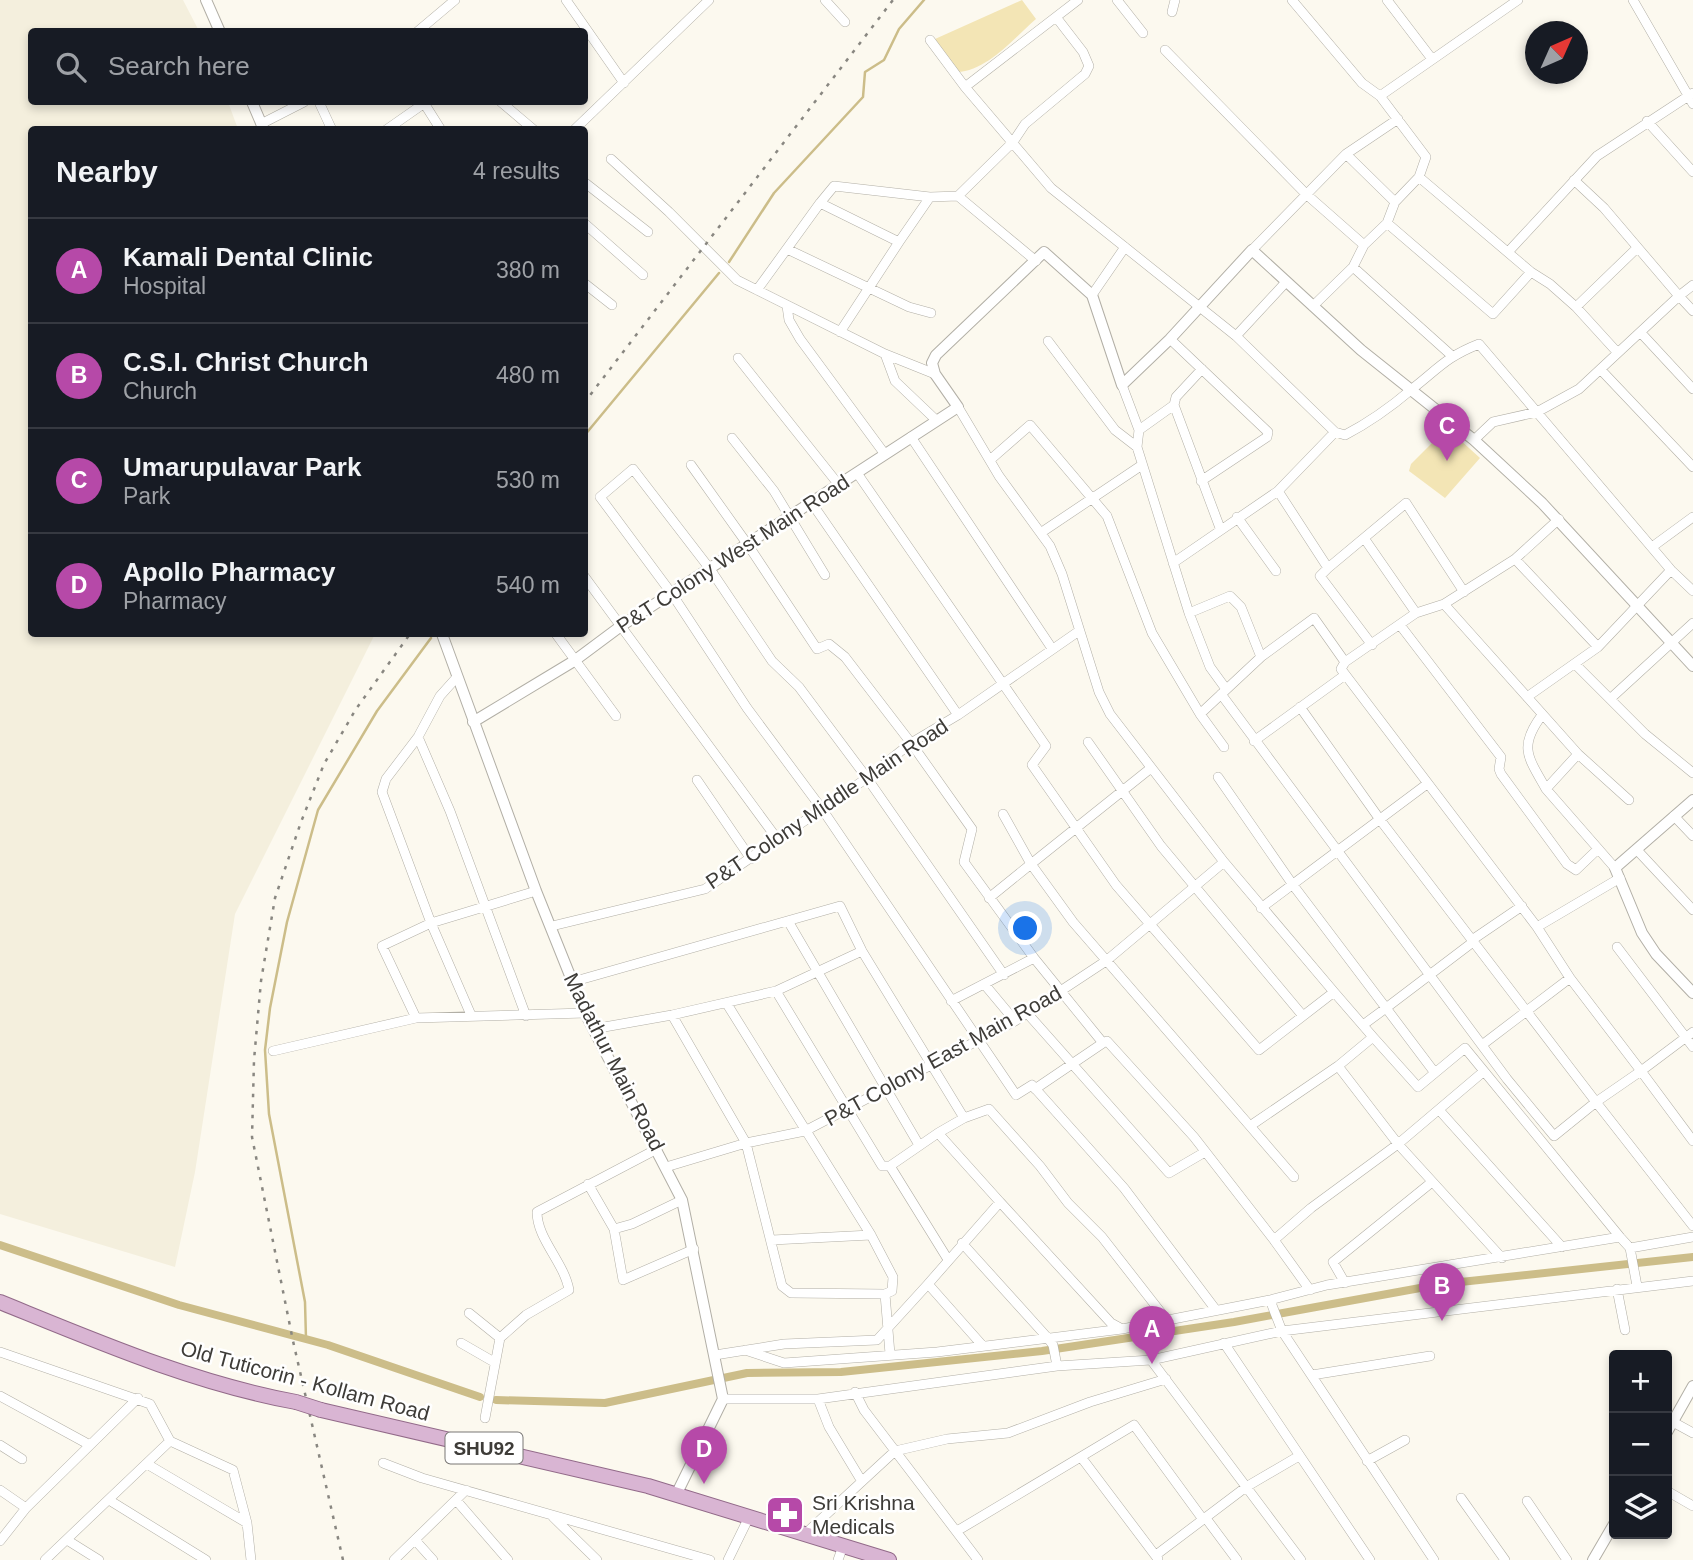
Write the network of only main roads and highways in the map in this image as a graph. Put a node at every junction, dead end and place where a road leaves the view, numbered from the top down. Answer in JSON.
{"nodes":[{"id":1,"x":0,"y":1302,"type":"edge"},
{"id":2,"x":841,"y":1553,"type":"edge"},
{"id":3,"x":889,"y":1560,"type":"edge"}],
"edges":[{"from":1,"to":2,"type":"main road","name":"Old Tuticorin - Kollam Road","number":"SHU92","bridge":true},
{"from":2,"to":3,"type":"main road","name":"Old Tuticorin - Kollam Road","number":"SHU92"}]}
